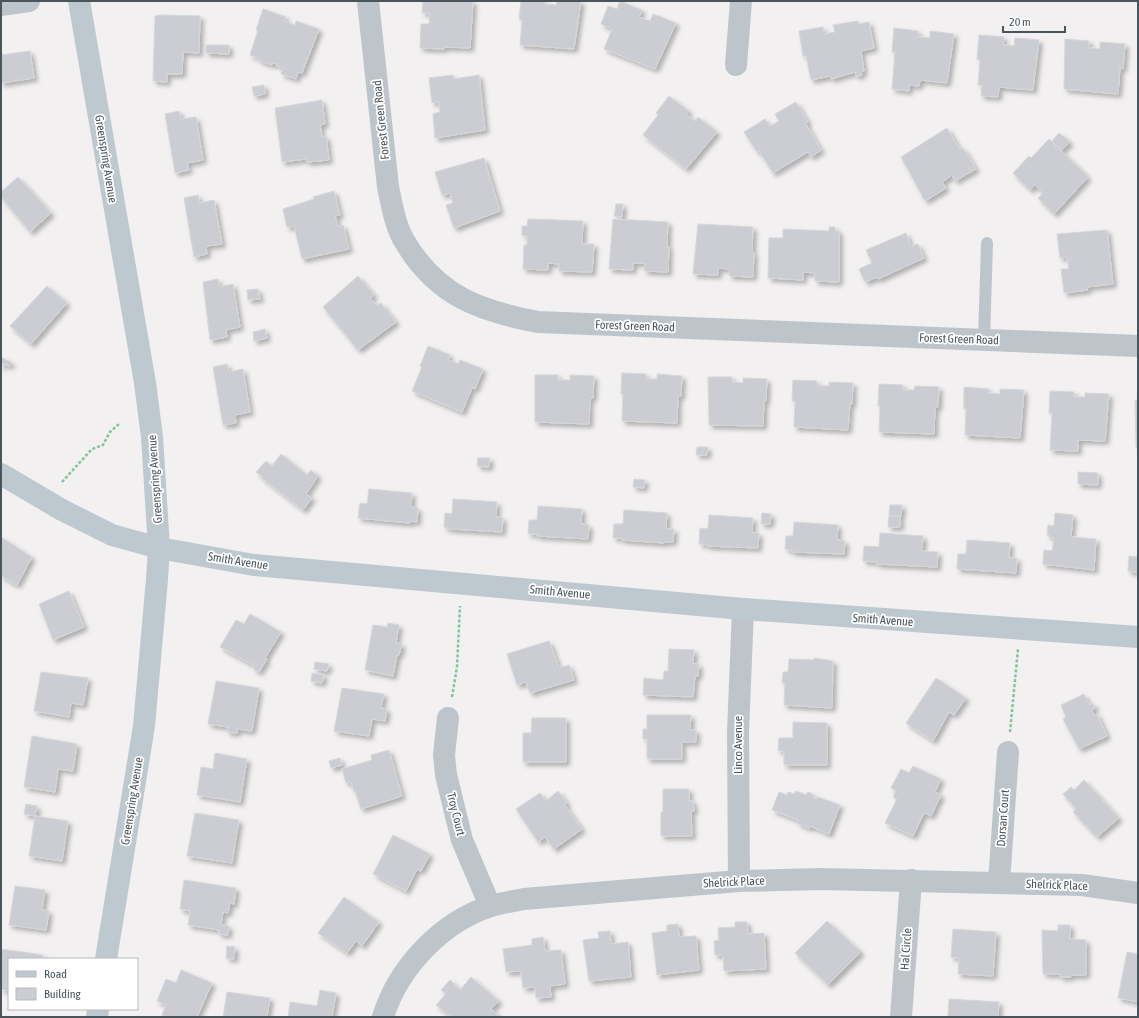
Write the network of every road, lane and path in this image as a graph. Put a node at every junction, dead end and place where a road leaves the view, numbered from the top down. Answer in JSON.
{"nodes":[{"id":1,"x":28,"y":1,"type":"edge"},
{"id":2,"x":79,"y":1,"type":"edge"},
{"id":3,"x":368,"y":1,"type":"edge"},
{"id":4,"x":741,"y":1,"type":"edge"},
{"id":5,"x":1,"y":5,"type":"edge"},
{"id":6,"x":736,"y":65,"type":"dead end"},
{"id":7,"x":987,"y":243,"type":"dead end"},
{"id":8,"x":984,"y":340,"type":"junction"},
{"id":9,"x":1138,"y":346,"type":"edge"},
{"id":10,"x":118,"y":424,"type":"dead end"},
{"id":11,"x":1,"y":474,"type":"edge"},
{"id":12,"x":62,"y":482,"type":"dead end"},
{"id":13,"x":159,"y":548,"type":"junction"},
{"id":14,"x":460,"y":606,"type":"dead end"},
{"id":15,"x":743,"y":609,"type":"junction"},
{"id":16,"x":1020,"y":630,"type":"junction"},
{"id":17,"x":1138,"y":637,"type":"edge"},
{"id":18,"x":448,"y":718,"type":"joint"},
{"id":19,"x":1008,"y":752,"type":"joint"},
{"id":20,"x":739,"y":880,"type":"junction"},
{"id":21,"x":911,"y":880,"type":"junction"},
{"id":22,"x":999,"y":883,"type":"junction"},
{"id":23,"x":1138,"y":893,"type":"edge"},
{"id":24,"x":490,"y":906,"type":"junction"},
{"id":25,"x":106,"y":958,"type":"edge"},
{"id":26,"x":383,"y":1017,"type":"edge"},
{"id":27,"x":901,"y":1017,"type":"edge"}],
"edges":[{"from":1,"to":5,"type":"street"},
{"from":2,"to":13,"type":"main road","name":"Greenspring Avenue"},
{"from":3,"to":8,"type":"street","name":"Forest Green Road"},
{"from":4,"to":6,"type":"street"},
{"from":7,"to":8,"type":"lane"},
{"from":8,"to":9,"type":"street","name":"Forest Green Road"},
{"from":10,"to":12,"type":"path"},
{"from":11,"to":13,"type":"main road","name":"Smith Avenue"},
{"from":13,"to":15,"type":"main road","name":"Smith Avenue"},
{"from":13,"to":25,"type":"main road","name":"Greenspring Avenue"},
{"from":14,"to":18,"type":"path"},
{"from":15,"to":16,"type":"main road","name":"Smith Avenue"},
{"from":15,"to":20,"type":"street","name":"Linco Avenue"},
{"from":16,"to":17,"type":"main road","name":"Smith Avenue"},
{"from":16,"to":19,"type":"path"},
{"from":18,"to":24,"type":"street","name":"Troy Court"},
{"from":19,"to":22,"type":"street","name":"Dorsan Court"},
{"from":20,"to":21,"type":"street","name":"Shelrick Place"},
{"from":20,"to":24,"type":"street","name":"Shelrick Place"},
{"from":21,"to":22,"type":"street","name":"Shelrick Place"},
{"from":21,"to":27,"type":"street","name":"Hal Circle"},
{"from":22,"to":23,"type":"street","name":"Shelrick Place"},
{"from":24,"to":26,"type":"street","name":"Shelrick Place"}]}
